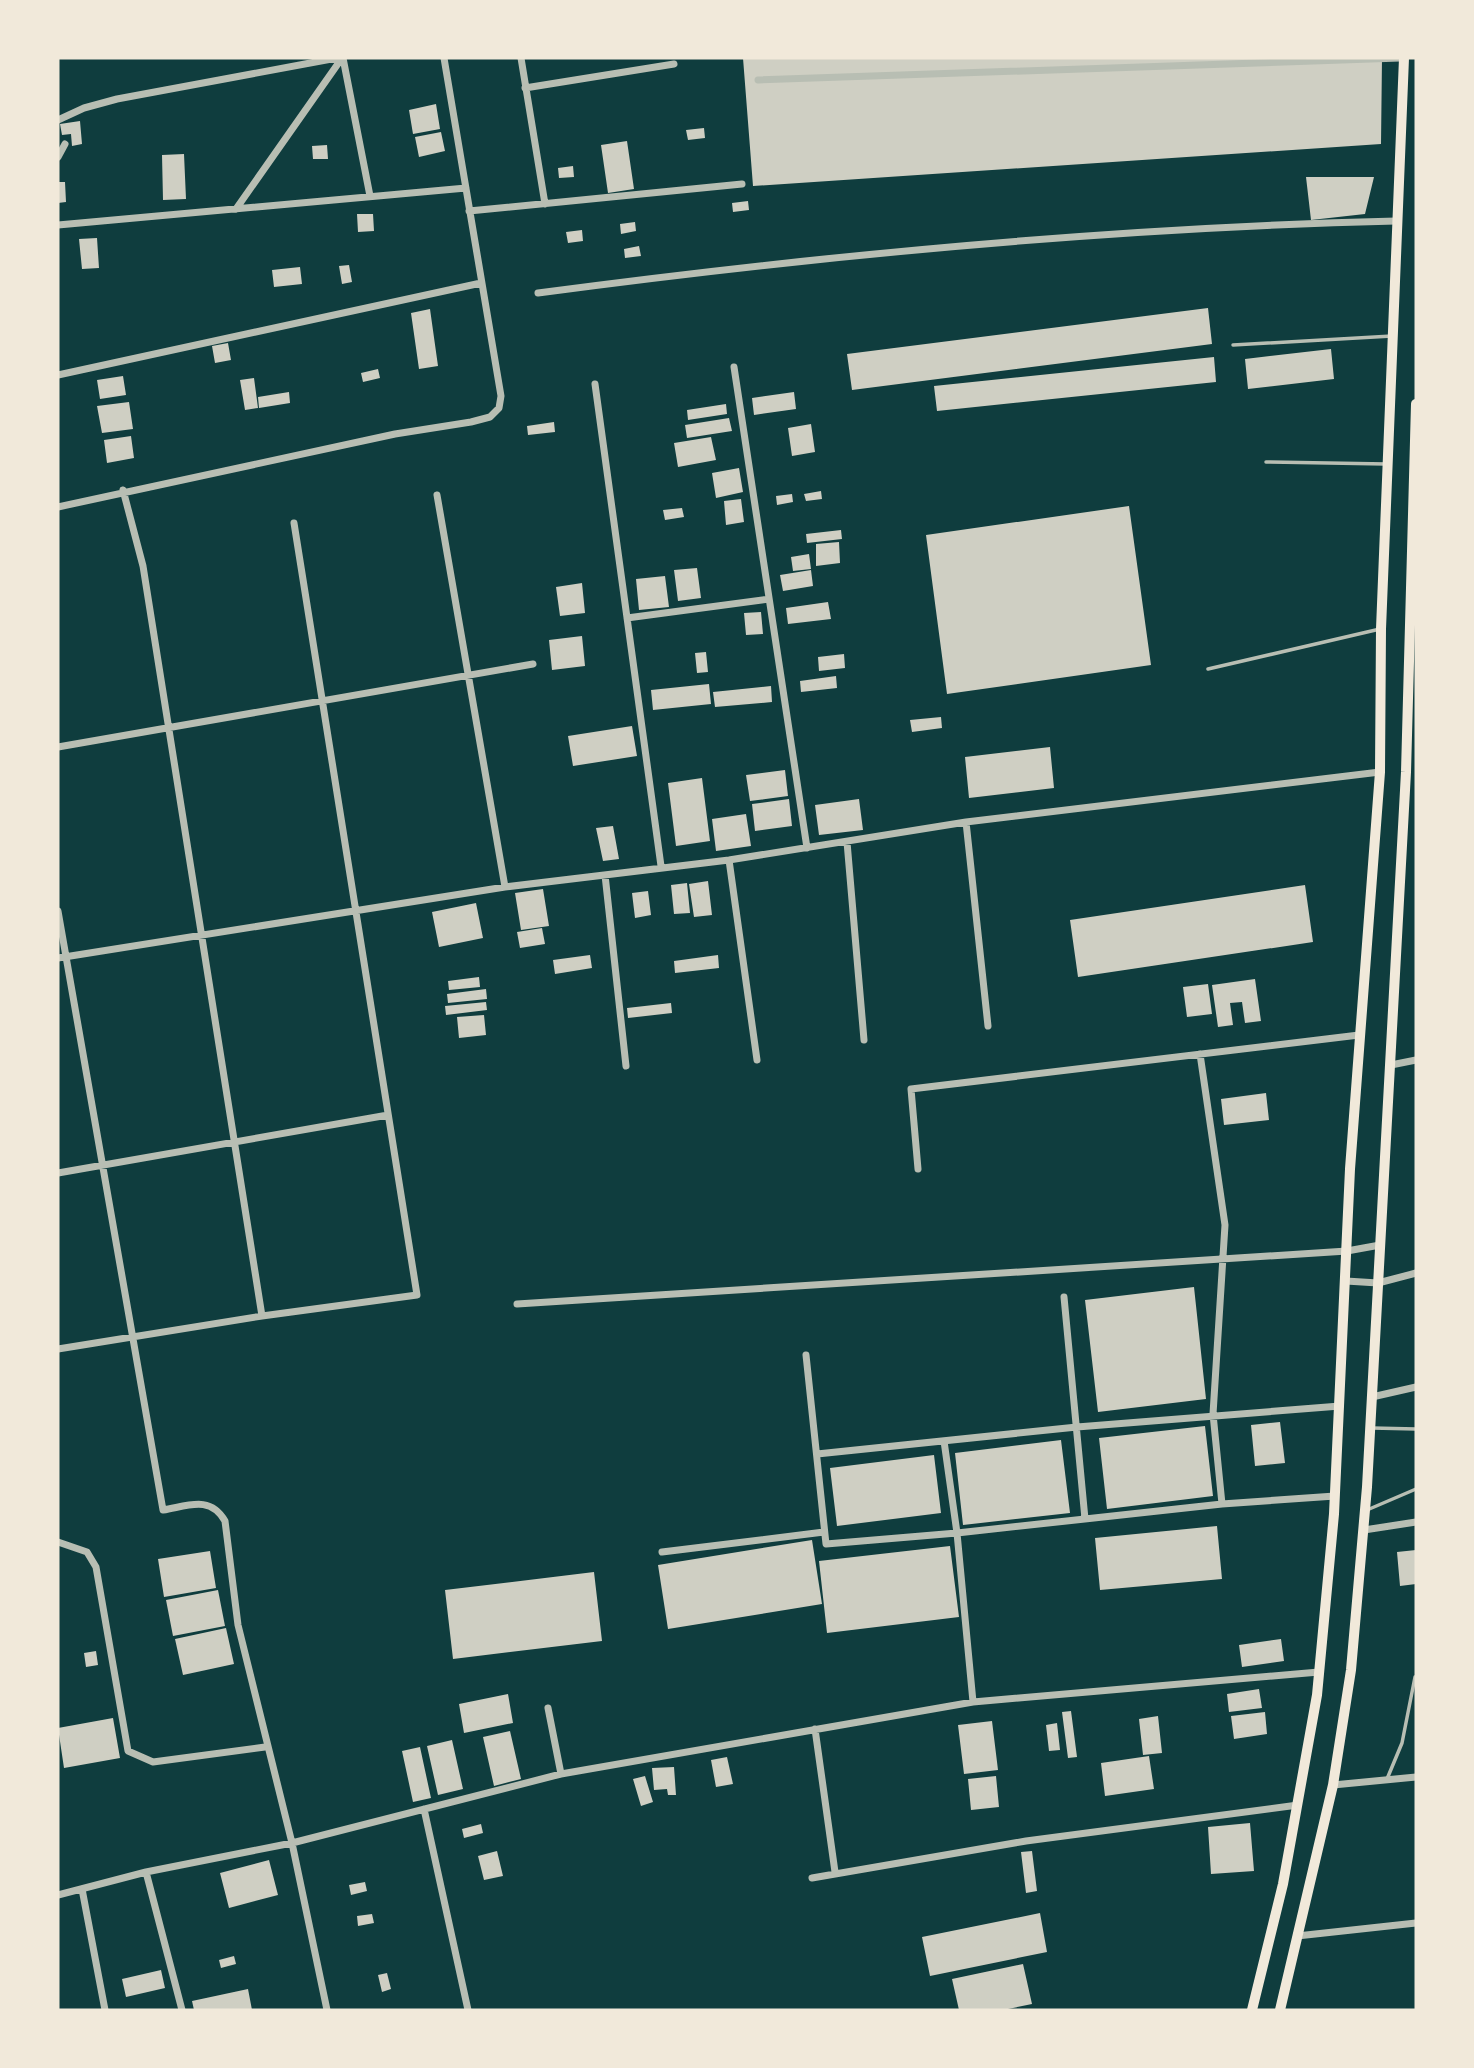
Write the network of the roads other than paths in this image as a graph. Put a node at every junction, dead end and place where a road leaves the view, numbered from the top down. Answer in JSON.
{"nodes":[{"id":1,"x":341,"y":58,"type":"edge"},
{"id":2,"x":444,"y":58,"type":"edge"},
{"id":3,"x":521,"y":58,"type":"edge"},
{"id":4,"x":1402,"y":58,"type":"edge"},
{"id":5,"x":674,"y":64,"type":"dead end"},
{"id":6,"x":758,"y":80,"type":"dead end"},
{"id":7,"x":525,"y":88,"type":"junction"},
{"id":8,"x":58,"y":121,"type":"edge"},
{"id":9,"x":65,"y":144,"type":"dead end"},
{"id":10,"x":58,"y":157,"type":"edge"},
{"id":11,"x":742,"y":184,"type":"dead end"},
{"id":12,"x":466,"y":188,"type":"junction"},
{"id":13,"x":370,"y":196,"type":"junction"},
{"id":14,"x":545,"y":204,"type":"junction"},
{"id":15,"x":236,"y":209,"type":"junction"},
{"id":16,"x":469,"y":211,"type":"junction"},
{"id":17,"x":1395,"y":221,"type":"junction"},
{"id":18,"x":58,"y":225,"type":"edge"},
{"id":19,"x":481,"y":283,"type":"junction"},
{"id":20,"x":538,"y":293,"type":"dead end"},
{"id":21,"x":1392,"y":336,"type":"junction"},
{"id":22,"x":1233,"y":345,"type":"dead end"},
{"id":23,"x":734,"y":367,"type":"dead end"},
{"id":24,"x":58,"y":375,"type":"edge"},
{"id":25,"x":595,"y":384,"type":"dead end"},
{"id":26,"x":1416,"y":404,"type":"edge"},
{"id":27,"x":1266,"y":462,"type":"dead end"},
{"id":28,"x":1388,"y":464,"type":"junction"},
{"id":29,"x":1415,"y":466,"type":"edge"},
{"id":30,"x":123,"y":490,"type":"junction"},
{"id":31,"x":437,"y":495,"type":"dead end"},
{"id":32,"x":58,"y":507,"type":"edge"},
{"id":33,"x":294,"y":523,"type":"dead end"},
{"id":34,"x":769,"y":599,"type":"junction"},
{"id":35,"x":627,"y":618,"type":"junction"},
{"id":36,"x":1381,"y":629,"type":"junction"},
{"id":37,"x":533,"y":664,"type":"dead end"},
{"id":38,"x":1208,"y":669,"type":"dead end"},
{"id":39,"x":469,"y":675,"type":"junction"},
{"id":40,"x":322,"y":701,"type":"junction"},
{"id":41,"x":169,"y":727,"type":"junction"},
{"id":42,"x":1411,"y":732,"type":"edge"},
{"id":43,"x":58,"y":747,"type":"edge"},
{"id":44,"x":1380,"y":772,"type":"junction"},
{"id":45,"x":966,"y":822,"type":"junction"},
{"id":46,"x":846,"y":842,"type":"junction"},
{"id":47,"x":807,"y":848,"type":"junction"},
{"id":48,"x":729,"y":860,"type":"junction"},
{"id":49,"x":661,"y":866,"type":"junction"},
{"id":50,"x":605,"y":875,"type":"junction"},
{"id":51,"x":505,"y":887,"type":"junction"},
{"id":52,"x":355,"y":910,"type":"junction"},
{"id":53,"x":58,"y":911,"type":"edge"},
{"id":54,"x":201,"y":934,"type":"junction"},
{"id":55,"x":62,"y":957,"type":"edge"},
{"id":56,"x":988,"y":1026,"type":"dead end"},
{"id":57,"x":1359,"y":1035,"type":"junction"},
{"id":58,"x":864,"y":1040,"type":"dead end"},
{"id":59,"x":1200,"y":1054,"type":"junction"},
{"id":60,"x":757,"y":1060,"type":"dead end"},
{"id":61,"x":1416,"y":1060,"type":"edge"},
{"id":62,"x":1391,"y":1065,"type":"junction"},
{"id":63,"x":626,"y":1066,"type":"dead end"},
{"id":64,"x":388,"y":1115,"type":"junction"},
{"id":65,"x":234,"y":1142,"type":"junction"},
{"id":66,"x":102,"y":1165,"type":"junction"},
{"id":67,"x":918,"y":1169,"type":"dead end"},
{"id":68,"x":58,"y":1173,"type":"edge"},
{"id":69,"x":1380,"y":1245,"type":"junction"},
{"id":70,"x":1348,"y":1251,"type":"junction"},
{"id":71,"x":1223,"y":1258,"type":"junction"},
{"id":72,"x":1416,"y":1273,"type":"edge"},
{"id":73,"x":1346,"y":1281,"type":"junction"},
{"id":74,"x":1378,"y":1283,"type":"junction"},
{"id":75,"x":1064,"y":1297,"type":"dead end"},
{"id":76,"x":517,"y":1304,"type":"dead end"},
{"id":77,"x":262,"y":1316,"type":"junction"},
{"id":78,"x":133,"y":1337,"type":"junction"},
{"id":79,"x":58,"y":1349,"type":"edge"},
{"id":80,"x":806,"y":1355,"type":"dead end"},
{"id":81,"x":1416,"y":1387,"type":"edge"},
{"id":82,"x":1372,"y":1397,"type":"junction"},
{"id":83,"x":1340,"y":1406,"type":"junction"},
{"id":84,"x":1213,"y":1414,"type":"junction"},
{"id":85,"x":1077,"y":1427,"type":"junction"},
{"id":86,"x":1370,"y":1428,"type":"junction"},
{"id":87,"x":1416,"y":1429,"type":"edge"},
{"id":88,"x":944,"y":1441,"type":"junction"},
{"id":89,"x":817,"y":1454,"type":"junction"},
{"id":90,"x":1416,"y":1489,"type":"edge"},
{"id":91,"x":1335,"y":1496,"type":"junction"},
{"id":92,"x":1222,"y":1504,"type":"junction"},
{"id":93,"x":1365,"y":1510,"type":"junction"},
{"id":94,"x":1085,"y":1519,"type":"junction"},
{"id":95,"x":1416,"y":1522,"type":"edge"},
{"id":96,"x":1364,"y":1530,"type":"junction"},
{"id":97,"x":824,"y":1532,"type":"junction"},
{"id":98,"x":957,"y":1533,"type":"junction"},
{"id":99,"x":58,"y":1542,"type":"edge"},
{"id":100,"x":662,"y":1552,"type":"dead end"},
{"id":101,"x":1319,"y":1672,"type":"junction"},
{"id":102,"x":1415,"y":1677,"type":"edge"},
{"id":103,"x":973,"y":1702,"type":"junction"},
{"id":104,"x":548,"y":1708,"type":"dead end"},
{"id":105,"x":815,"y":1729,"type":"junction"},
{"id":106,"x":265,"y":1747,"type":"junction"},
{"id":107,"x":561,"y":1774,"type":"junction"},
{"id":108,"x":1416,"y":1777,"type":"edge"},
{"id":109,"x":1386,"y":1781,"type":"junction"},
{"id":110,"x":1333,"y":1785,"type":"junction"},
{"id":111,"x":1298,"y":1805,"type":"junction"},
{"id":112,"x":424,"y":1809,"type":"junction"},
{"id":113,"x":292,"y":1843,"type":"junction"},
{"id":114,"x":146,"y":1872,"type":"junction"},
{"id":115,"x":835,"y":1872,"type":"junction"},
{"id":116,"x":812,"y":1878,"type":"dead end"},
{"id":117,"x":82,"y":1889,"type":"junction"},
{"id":118,"x":58,"y":1895,"type":"edge"},
{"id":119,"x":1416,"y":1923,"type":"edge"},
{"id":120,"x":1297,"y":1936,"type":"junction"},
{"id":121,"x":105,"y":2010,"type":"edge"},
{"id":122,"x":182,"y":2010,"type":"edge"},
{"id":123,"x":327,"y":2010,"type":"edge"},
{"id":124,"x":468,"y":2010,"type":"edge"},
{"id":125,"x":1252,"y":2010,"type":"edge"},
{"id":126,"x":1280,"y":2010,"type":"edge"}],
"edges":[{"from":1,"to":8,"type":"street"},
{"from":1,"to":13,"type":"street"},
{"from":1,"to":15,"type":"street"},
{"from":2,"to":12,"type":"street"},
{"from":3,"to":7,"type":"street"},
{"from":4,"to":6,"type":"street"},
{"from":4,"to":17,"type":"main road"},
{"from":5,"to":7,"type":"street"},
{"from":7,"to":14,"type":"street"},
{"from":9,"to":10,"type":"street"},
{"from":11,"to":14,"type":"street"},
{"from":12,"to":13,"type":"street"},
{"from":12,"to":16,"type":"street"},
{"from":13,"to":15,"type":"street"},
{"from":14,"to":16,"type":"street"},
{"from":15,"to":18,"type":"street"},
{"from":16,"to":19,"type":"street"},
{"from":17,"to":20,"type":"street"},
{"from":17,"to":21,"type":"main road"},
{"from":19,"to":24,"type":"street"},
{"from":19,"to":30,"type":"street"},
{"from":21,"to":22,"type":"lane"},
{"from":21,"to":28,"type":"main road"},
{"from":23,"to":34,"type":"street"},
{"from":25,"to":35,"type":"street"},
{"from":26,"to":29,"type":"main road"},
{"from":27,"to":28,"type":"lane"},
{"from":28,"to":36,"type":"main road"},
{"from":29,"to":42,"type":"main road"},
{"from":30,"to":32,"type":"street"},
{"from":30,"to":41,"type":"street"},
{"from":31,"to":39,"type":"street"},
{"from":33,"to":40,"type":"street"},
{"from":34,"to":35,"type":"street"},
{"from":34,"to":47,"type":"street"},
{"from":35,"to":49,"type":"street"},
{"from":36,"to":38,"type":"lane"},
{"from":36,"to":44,"type":"main road"},
{"from":37,"to":39,"type":"street"},
{"from":39,"to":40,"type":"street"},
{"from":39,"to":51,"type":"street"},
{"from":40,"to":41,"type":"street"},
{"from":40,"to":52,"type":"street"},
{"from":41,"to":43,"type":"street"},
{"from":41,"to":54,"type":"street"},
{"from":42,"to":62,"type":"main road"},
{"from":44,"to":45,"type":"street"},
{"from":44,"to":57,"type":"main road"},
{"from":45,"to":46,"type":"street"},
{"from":45,"to":56,"type":"street"},
{"from":46,"to":47,"type":"street"},
{"from":46,"to":58,"type":"street"},
{"from":47,"to":48,"type":"street"},
{"from":48,"to":49,"type":"street"},
{"from":48,"to":60,"type":"street"},
{"from":49,"to":50,"type":"street"},
{"from":50,"to":51,"type":"street"},
{"from":50,"to":63,"type":"street"},
{"from":51,"to":52,"type":"street"},
{"from":52,"to":54,"type":"street"},
{"from":52,"to":64,"type":"street"},
{"from":53,"to":55,"type":"street"},
{"from":54,"to":55,"type":"street"},
{"from":54,"to":65,"type":"street"},
{"from":55,"to":66,"type":"street"},
{"from":57,"to":59,"type":"street"},
{"from":57,"to":70,"type":"main road"},
{"from":59,"to":67,"type":"street"},
{"from":59,"to":71,"type":"street"},
{"from":61,"to":62,"type":"street"},
{"from":62,"to":69,"type":"main road"},
{"from":64,"to":65,"type":"street"},
{"from":64,"to":77,"type":"street"},
{"from":65,"to":66,"type":"street"},
{"from":65,"to":77,"type":"street"},
{"from":66,"to":68,"type":"street"},
{"from":66,"to":78,"type":"street"},
{"from":69,"to":70,"type":"street"},
{"from":69,"to":74,"type":"main road"},
{"from":70,"to":71,"type":"street"},
{"from":70,"to":73,"type":"main road"},
{"from":71,"to":76,"type":"street"},
{"from":71,"to":84,"type":"street"},
{"from":72,"to":74,"type":"street"},
{"from":73,"to":74,"type":"street"},
{"from":73,"to":83,"type":"main road"},
{"from":74,"to":82,"type":"main road"},
{"from":75,"to":85,"type":"street"},
{"from":77,"to":78,"type":"street"},
{"from":78,"to":79,"type":"street"},
{"from":78,"to":106,"type":"street"},
{"from":80,"to":89,"type":"street"},
{"from":81,"to":82,"type":"street"},
{"from":82,"to":86,"type":"main road"},
{"from":83,"to":84,"type":"street"},
{"from":83,"to":91,"type":"main road"},
{"from":84,"to":85,"type":"street"},
{"from":84,"to":92,"type":"street"},
{"from":85,"to":88,"type":"street"},
{"from":85,"to":94,"type":"street"},
{"from":86,"to":87,"type":"lane"},
{"from":86,"to":93,"type":"main road"},
{"from":88,"to":89,"type":"street"},
{"from":88,"to":98,"type":"street"},
{"from":89,"to":97,"type":"street"},
{"from":90,"to":93,"type":"lane"},
{"from":91,"to":92,"type":"street"},
{"from":91,"to":101,"type":"main road"},
{"from":92,"to":94,"type":"street"},
{"from":93,"to":96,"type":"main road"},
{"from":94,"to":98,"type":"street"},
{"from":95,"to":96,"type":"street"},
{"from":96,"to":110,"type":"main road"},
{"from":97,"to":98,"type":"street"},
{"from":97,"to":100,"type":"street"},
{"from":98,"to":103,"type":"street"},
{"from":99,"to":106,"type":"street"},
{"from":101,"to":103,"type":"street"},
{"from":101,"to":111,"type":"main road"},
{"from":102,"to":109,"type":"lane"},
{"from":103,"to":105,"type":"street"},
{"from":104,"to":107,"type":"street"},
{"from":105,"to":107,"type":"street"},
{"from":105,"to":115,"type":"street"},
{"from":106,"to":113,"type":"street"},
{"from":107,"to":112,"type":"street"},
{"from":108,"to":109,"type":"street"},
{"from":109,"to":110,"type":"street"},
{"from":110,"to":120,"type":"main road"},
{"from":111,"to":115,"type":"street"},
{"from":111,"to":125,"type":"main road"},
{"from":112,"to":113,"type":"street"},
{"from":112,"to":124,"type":"street"},
{"from":113,"to":114,"type":"street"},
{"from":113,"to":123,"type":"street"},
{"from":114,"to":117,"type":"street"},
{"from":114,"to":122,"type":"street"},
{"from":115,"to":116,"type":"street"},
{"from":117,"to":118,"type":"street"},
{"from":117,"to":121,"type":"street"},
{"from":119,"to":120,"type":"street"},
{"from":120,"to":126,"type":"main road"}]}
